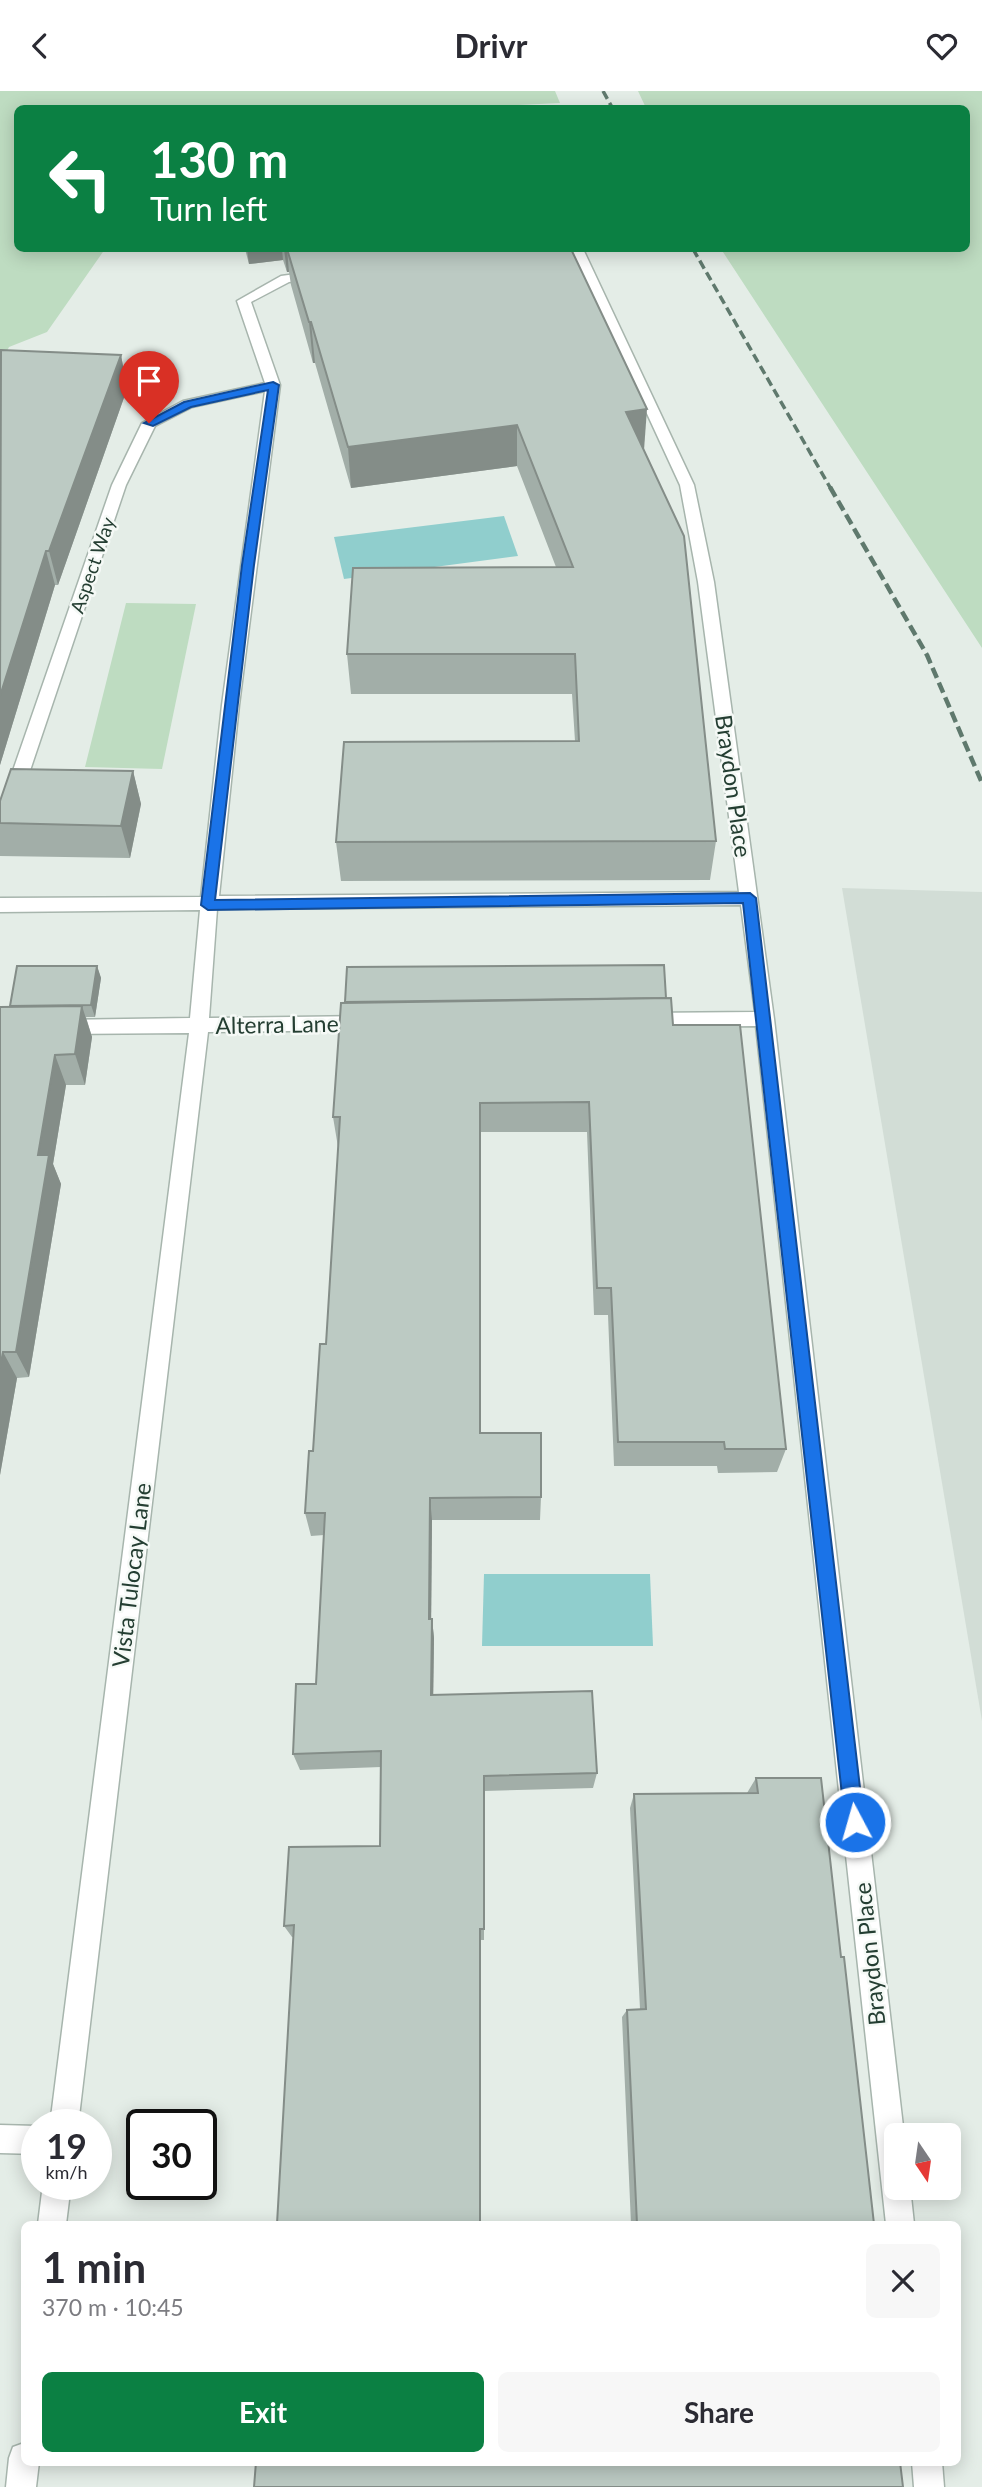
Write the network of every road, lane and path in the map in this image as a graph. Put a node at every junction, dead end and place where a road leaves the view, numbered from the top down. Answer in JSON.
{"nodes":[{"id":1,"x":578,"y":252,"type":"edge"},
{"id":2,"x":326,"y":274,"type":"edge"},
{"id":3,"x":273,"y":385,"type":"junction"},
{"id":4,"x":0,"y":833,"type":"edge"},
{"id":5,"x":750,"y":898,"type":"junction"},
{"id":6,"x":0,"y":905,"type":"edge"},
{"id":7,"x":208,"y":905,"type":"junction"},
{"id":8,"x":765,"y":1019,"type":"junction"},
{"id":9,"x":627,"y":1021,"type":"edge"},
{"id":10,"x":392,"y":1023,"type":"edge"},
{"id":11,"x":199,"y":1025,"type":"junction"},
{"id":12,"x":40,"y":1028,"type":"edge"},
{"id":13,"x":66,"y":2109,"type":"edge"},
{"id":14,"x":0,"y":2139,"type":"edge"},
{"id":15,"x":21,"y":2140,"type":"edge"},
{"id":16,"x":55,"y":2200,"type":"edge"},
{"id":17,"x":52,"y":2221,"type":"edge"},
{"id":18,"x":900,"y":2221,"type":"edge"},
{"id":19,"x":23,"y":2466,"type":"edge"},
{"id":20,"x":927,"y":2466,"type":"edge"},
{"id":21,"x":21,"y":2487,"type":"edge"},
{"id":22,"x":929,"y":2487,"type":"edge"}],
"edges":[{"from":1,"to":5,"type":"street","name":"Braydon Place"},
{"from":2,"to":3,"type":"street"},
{"from":3,"to":4,"type":"street","name":"Aspect Way"},
{"from":3,"to":7,"type":"street"},
{"from":5,"to":7,"type":"street"},
{"from":5,"to":8,"type":"street","name":"Braydon Place"},
{"from":6,"to":7,"type":"street"},
{"from":7,"to":11,"type":"street"},
{"from":8,"to":9,"type":"street"},
{"from":8,"to":18,"type":"street","name":"Braydon Place"},
{"from":10,"to":11,"type":"street","name":"Alterra Lane"},
{"from":11,"to":12,"type":"street","name":"Alterra Lane"},
{"from":11,"to":13,"type":"street","name":"Vista Tulocay Lane"},
{"from":14,"to":15,"type":"street"},
{"from":16,"to":17,"type":"street"},
{"from":19,"to":21,"type":"street"},
{"from":20,"to":22,"type":"street"}]}
